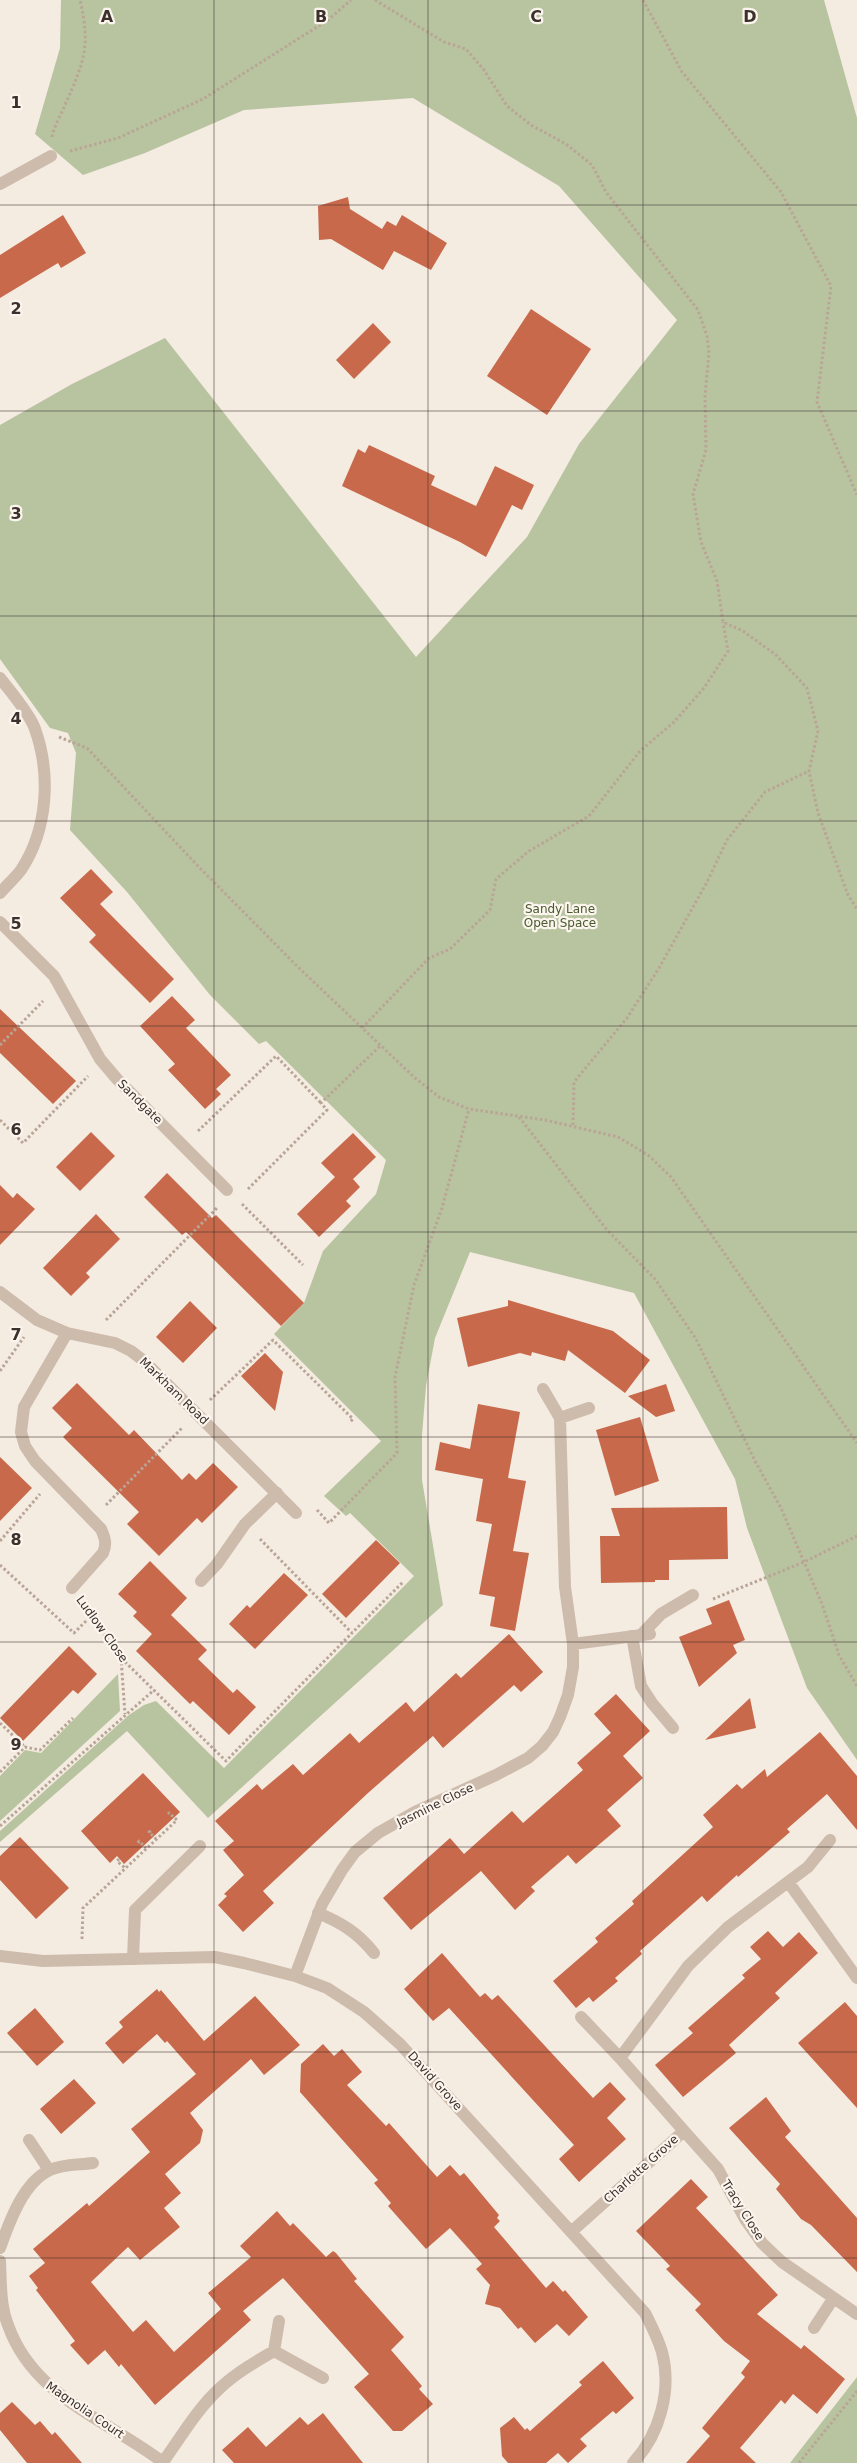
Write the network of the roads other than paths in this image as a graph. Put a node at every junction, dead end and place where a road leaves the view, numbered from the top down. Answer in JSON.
{"nodes":[{"id":1,"x":51,"y":156,"type":"road end"},
{"id":2,"x":0,"y":184,"type":"edge"},
{"id":3,"x":0,"y":678,"type":"edge"},
{"id":4,"x":0,"y":893,"type":"edge"},
{"id":5,"x":0,"y":922,"type":"edge"},
{"id":6,"x":227,"y":1190,"type":"road end"},
{"id":7,"x":0,"y":1292,"type":"edge"},
{"id":8,"x":67,"y":1333,"type":"junction"},
{"id":9,"x":543,"y":1389,"type":"dead end"},
{"id":10,"x":589,"y":1408,"type":"dead end"},
{"id":11,"x":560,"y":1418,"type":"junction"},
{"id":12,"x":277,"y":1493,"type":"junction"},
{"id":13,"x":296,"y":1513,"type":"road end"},
{"id":14,"x":201,"y":1581,"type":"dead end"},
{"id":15,"x":72,"y":1588,"type":"road end"},
{"id":16,"x":693,"y":1595,"type":"dead end"},
{"id":17,"x":641,"y":1635,"type":"junction"},
{"id":18,"x":574,"y":1644,"type":"junction"},
{"id":19,"x":673,"y":1728,"type":"dead end"},
{"id":20,"x":830,"y":1840,"type":"dead end"},
{"id":21,"x":200,"y":1846,"type":"dead end"},
{"id":22,"x":789,"y":1883,"type":"junction"},
{"id":23,"x":318,"y":1913,"type":"junction"},
{"id":24,"x":374,"y":1953,"type":"dead end"},
{"id":25,"x":0,"y":1956,"type":"edge"},
{"id":26,"x":133,"y":1959,"type":"junction"},
{"id":27,"x":294,"y":1976,"type":"junction"},
{"id":28,"x":857,"y":1978,"type":"edge"},
{"id":29,"x":581,"y":2017,"type":"dead end"},
{"id":30,"x":620,"y":2058,"type":"junction"},
{"id":31,"x":684,"y":2131,"type":"junction"},
{"id":32,"x":29,"y":2140,"type":"dead end"},
{"id":33,"x":93,"y":2164,"type":"dead end"},
{"id":34,"x":49,"y":2170,"type":"junction"},
{"id":35,"x":571,"y":2232,"type":"junction"},
{"id":36,"x":0,"y":2248,"type":"edge"},
{"id":37,"x":0,"y":2261,"type":"edge"},
{"id":38,"x":834,"y":2299,"type":"junction"},
{"id":39,"x":857,"y":2314,"type":"edge"},
{"id":40,"x":280,"y":2321,"type":"dead end"},
{"id":41,"x":814,"y":2328,"type":"dead end"},
{"id":42,"x":274,"y":2351,"type":"junction"},
{"id":43,"x":323,"y":2378,"type":"dead end"},
{"id":44,"x":163,"y":2462,"type":"edge"},
{"id":45,"x":633,"y":2463,"type":"edge"}],
"edges":[{"from":1,"to":2,"type":"street"},
{"from":3,"to":4,"type":"street"},
{"from":5,"to":6,"type":"street","name":"Sandgate"},
{"from":7,"to":8,"type":"street","name":"Markham Road"},
{"from":8,"to":12,"type":"street","name":"Markham Road"},
{"from":8,"to":15,"type":"street","name":"Ludlow Close"},
{"from":9,"to":11,"type":"street","name":"Jasmine Close"},
{"from":10,"to":11,"type":"street"},
{"from":11,"to":18,"type":"street","name":"Jasmine Close"},
{"from":12,"to":13,"type":"street","name":"Markham Road"},
{"from":12,"to":14,"type":"street"},
{"from":16,"to":17,"type":"street"},
{"from":17,"to":18,"type":"street"},
{"from":17,"to":19,"type":"street"},
{"from":18,"to":23,"type":"street","name":"Jasmine Close"},
{"from":20,"to":22,"type":"street"},
{"from":21,"to":26,"type":"street"},
{"from":22,"to":28,"type":"street"},
{"from":22,"to":30,"type":"street"},
{"from":23,"to":24,"type":"street"},
{"from":23,"to":27,"type":"street","name":"Jasmine Close"},
{"from":25,"to":26,"type":"street","name":"David Grove"},
{"from":26,"to":27,"type":"street","name":"David Grove"},
{"from":27,"to":35,"type":"street","name":"David Grove"},
{"from":29,"to":30,"type":"street","name":"Charlotte Grove"},
{"from":30,"to":31,"type":"street","name":"Charlotte Grove"},
{"from":31,"to":35,"type":"street","name":"Charlotte Grove"},
{"from":31,"to":38,"type":"street","name":"Tracy Close"},
{"from":32,"to":34,"type":"street"},
{"from":33,"to":34,"type":"street"},
{"from":34,"to":36,"type":"street"},
{"from":35,"to":45,"type":"street","name":"David Grove"},
{"from":37,"to":44,"type":"street","name":"Magnolia Court"},
{"from":38,"to":39,"type":"street","name":"Tracy Close"},
{"from":38,"to":41,"type":"street"},
{"from":40,"to":42,"type":"street"},
{"from":42,"to":43,"type":"street"},
{"from":42,"to":44,"type":"street","name":"Magnolia Court"}]}
